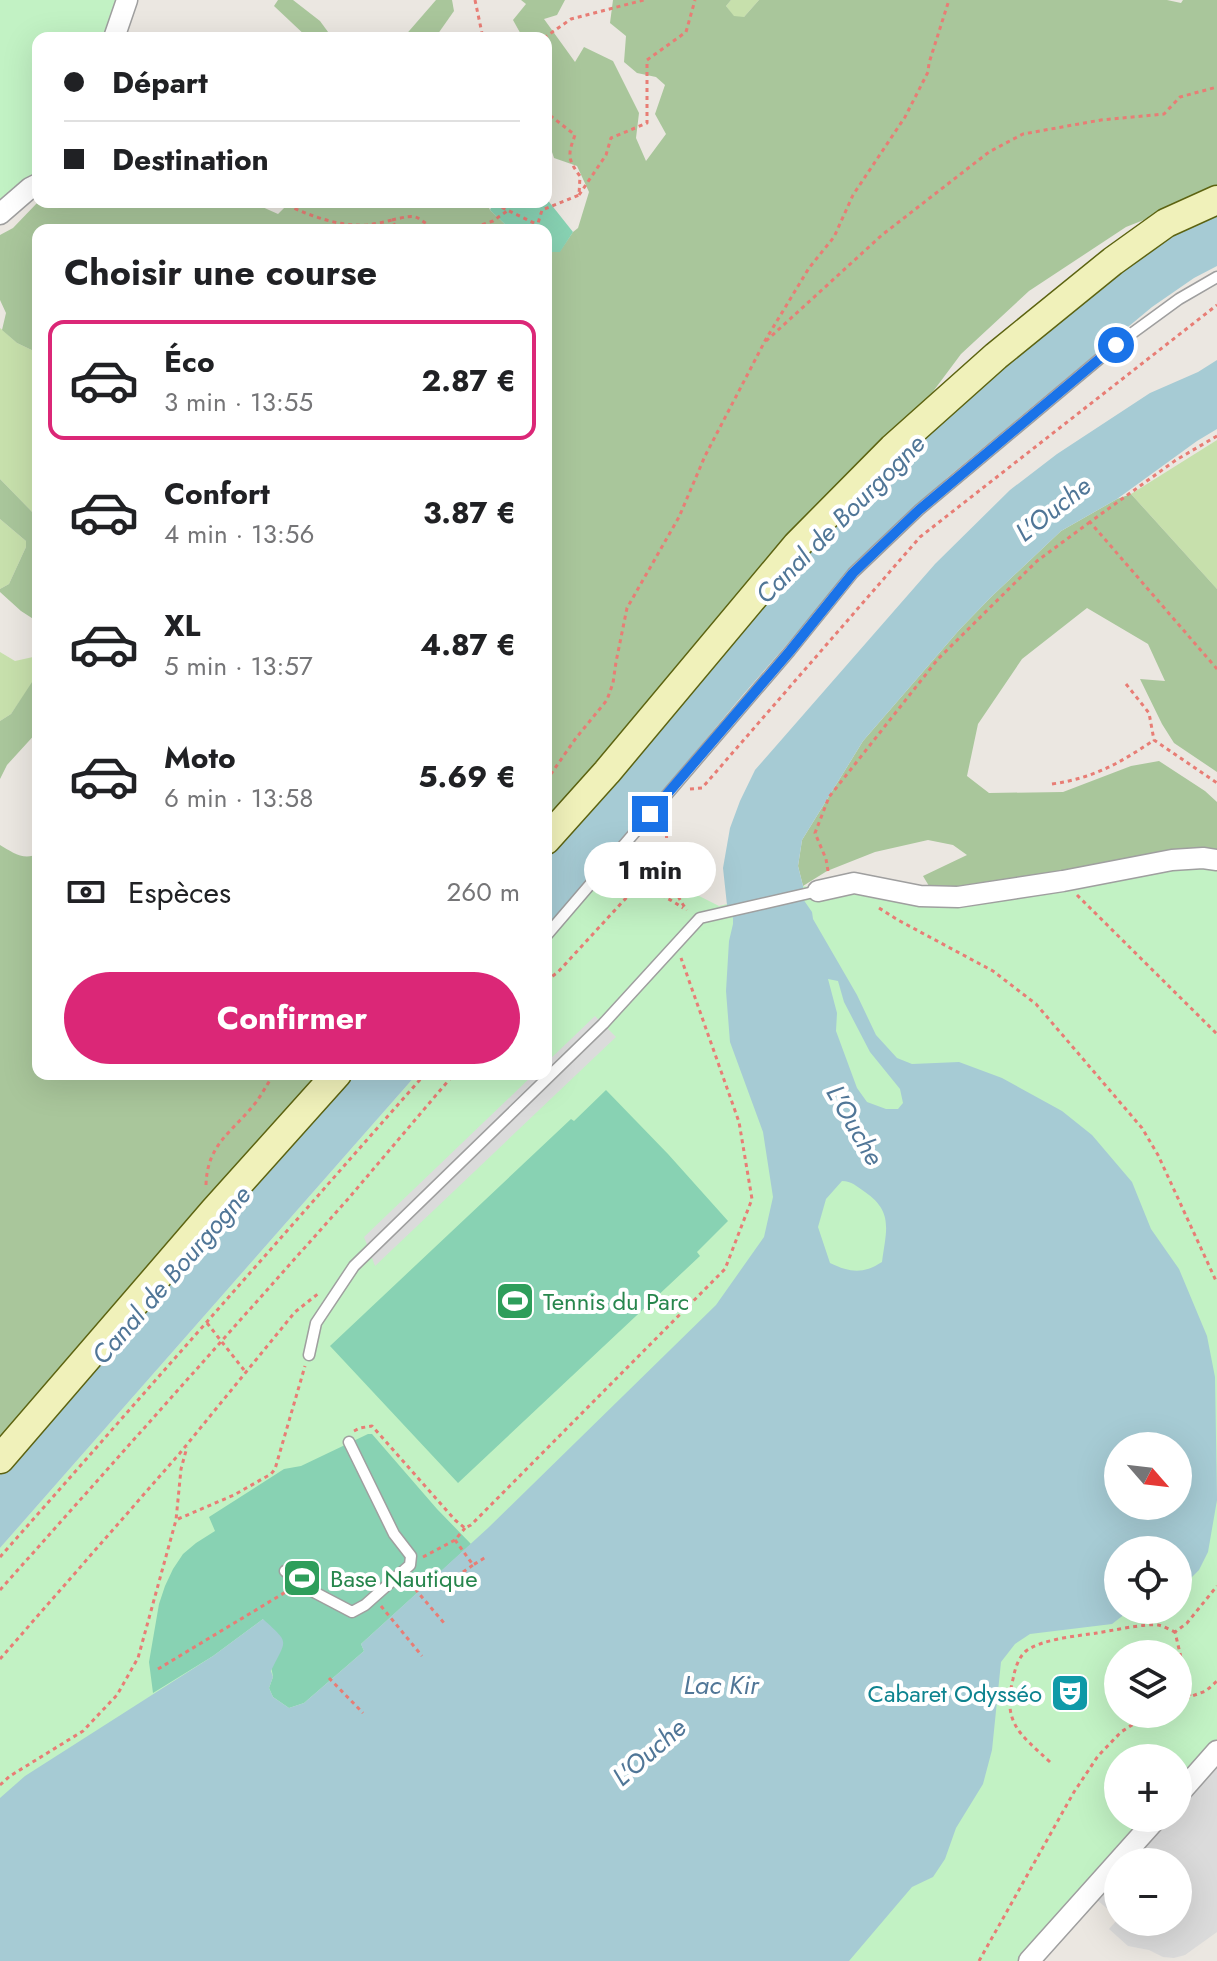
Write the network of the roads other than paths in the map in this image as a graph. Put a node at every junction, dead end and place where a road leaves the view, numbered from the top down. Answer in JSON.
{"nodes":[{"id":1,"x":127,"y":0,"type":"edge"},
{"id":2,"x":116,"y":32,"type":"edge"},
{"id":3,"x":32,"y":187,"type":"edge"},
{"id":4,"x":1217,"y":200,"type":"edge"},
{"id":5,"x":0,"y":214,"type":"edge"},
{"id":6,"x":1217,"y":277,"type":"edge"},
{"id":7,"x":552,"y":833,"type":"edge"},
{"id":8,"x":1217,"y":860,"type":"edge"},
{"id":9,"x":825,"y":890,"type":"joint"},
{"id":10,"x":552,"y":929,"type":"edge"},
{"id":11,"x":552,"y":1074,"type":"edge"},
{"id":12,"x":332,"y":1080,"type":"edge"},
{"id":13,"x":545,"y":1080,"type":"edge"},
{"id":14,"x":309,"y":1355,"type":"road end"},
{"id":15,"x":348,"y":1439,"type":"road end"},
{"id":16,"x":0,"y":1459,"type":"edge"},
{"id":17,"x":285,"y":1571,"type":"dead end"},
{"id":18,"x":1217,"y":1751,"type":"edge"},
{"id":19,"x":1192,"y":1779,"type":"edge"},
{"id":20,"x":1144,"y":1832,"type":"edge"},
{"id":21,"x":1029,"y":1961,"type":"edge"}],
"edges":[{"from":1,"to":2,"type":"street"},
{"from":3,"to":5,"type":"street"},
{"from":4,"to":7,"type":"street"},
{"from":6,"to":10,"type":"lane"},
{"from":8,"to":9,"type":"street"},
{"from":9,"to":11,"type":"lane"},
{"from":12,"to":16,"type":"street"},
{"from":13,"to":14,"type":"lane"},
{"from":15,"to":17,"type":"lane"},
{"from":18,"to":19,"type":"street"},
{"from":20,"to":21,"type":"street"}]}
